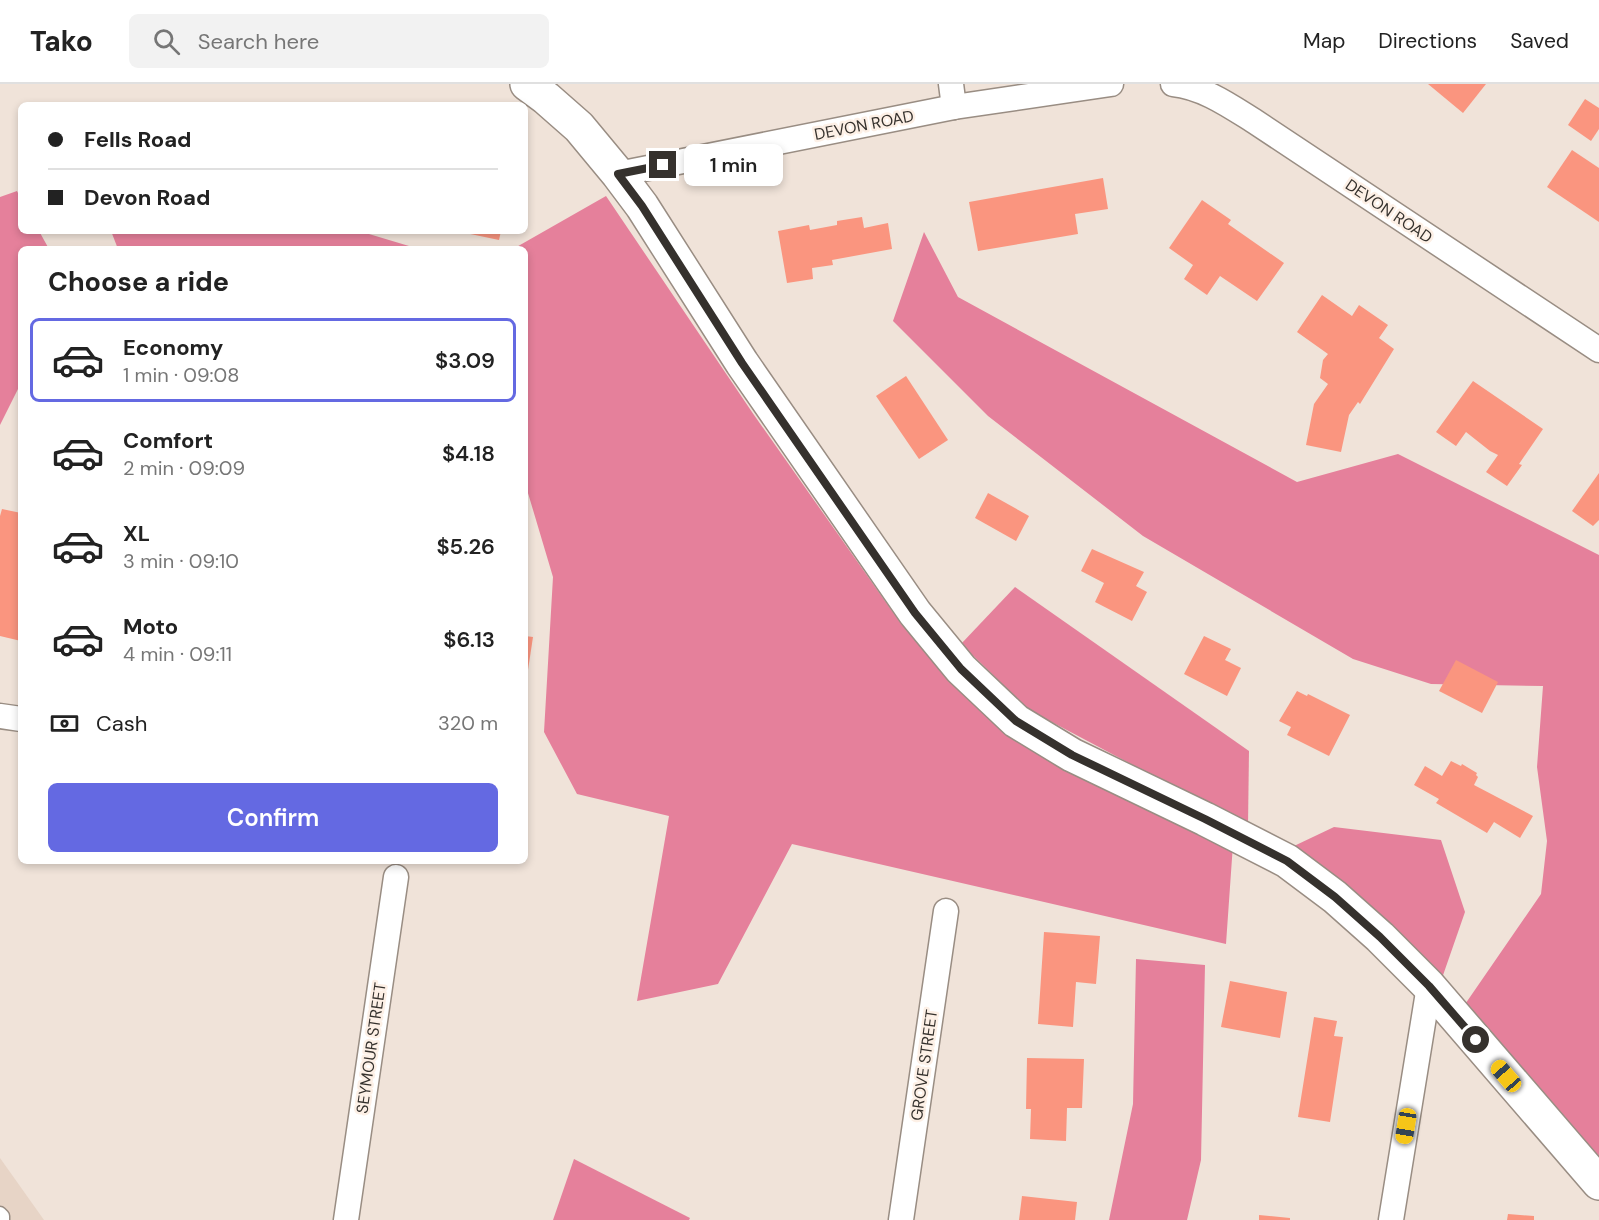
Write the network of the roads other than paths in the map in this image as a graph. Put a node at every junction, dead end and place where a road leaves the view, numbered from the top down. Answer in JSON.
{"nodes":[{"id":1,"x":526,"y":84,"type":"edge"},
{"id":2,"x":1111,"y":84,"type":"edge"},
{"id":3,"x":1173,"y":84,"type":"edge"},
{"id":4,"x":953,"y":95,"type":"edge"},
{"id":5,"x":618,"y":174,"type":"junction"},
{"id":6,"x":1599,"y":350,"type":"edge"},
{"id":7,"x":0,"y":716,"type":"edge"},
{"id":8,"x":18,"y":719,"type":"edge"},
{"id":9,"x":396,"y":877,"type":"dead end"},
{"id":10,"x":946,"y":911,"type":"dead end"},
{"id":11,"x":1429,"y":986,"type":"junction"},
{"id":12,"x":1599,"y":1183,"type":"edge"},
{"id":13,"x":0,"y":1213,"type":"edge"},
{"id":14,"x":3,"y":1220,"type":"edge"},
{"id":15,"x":346,"y":1220,"type":"edge"},
{"id":16,"x":901,"y":1220,"type":"edge"},
{"id":17,"x":1391,"y":1220,"type":"edge"}],
"edges":[{"from":1,"to":5,"type":"street"},
{"from":2,"to":4,"type":"street","name":"DEVON ROAD"},
{"from":3,"to":6,"type":"street","name":"DEVON ROAD"},
{"from":4,"to":5,"type":"street","name":"DEVON ROAD"},
{"from":5,"to":11,"type":"street"},
{"from":7,"to":8,"type":"street"},
{"from":9,"to":15,"type":"street","name":"SEYMOUR STREET"},
{"from":10,"to":16,"type":"street","name":"GROVE STREET"},
{"from":11,"to":12,"type":"street"},
{"from":11,"to":17,"type":"street"},
{"from":13,"to":14,"type":"lane"}]}
